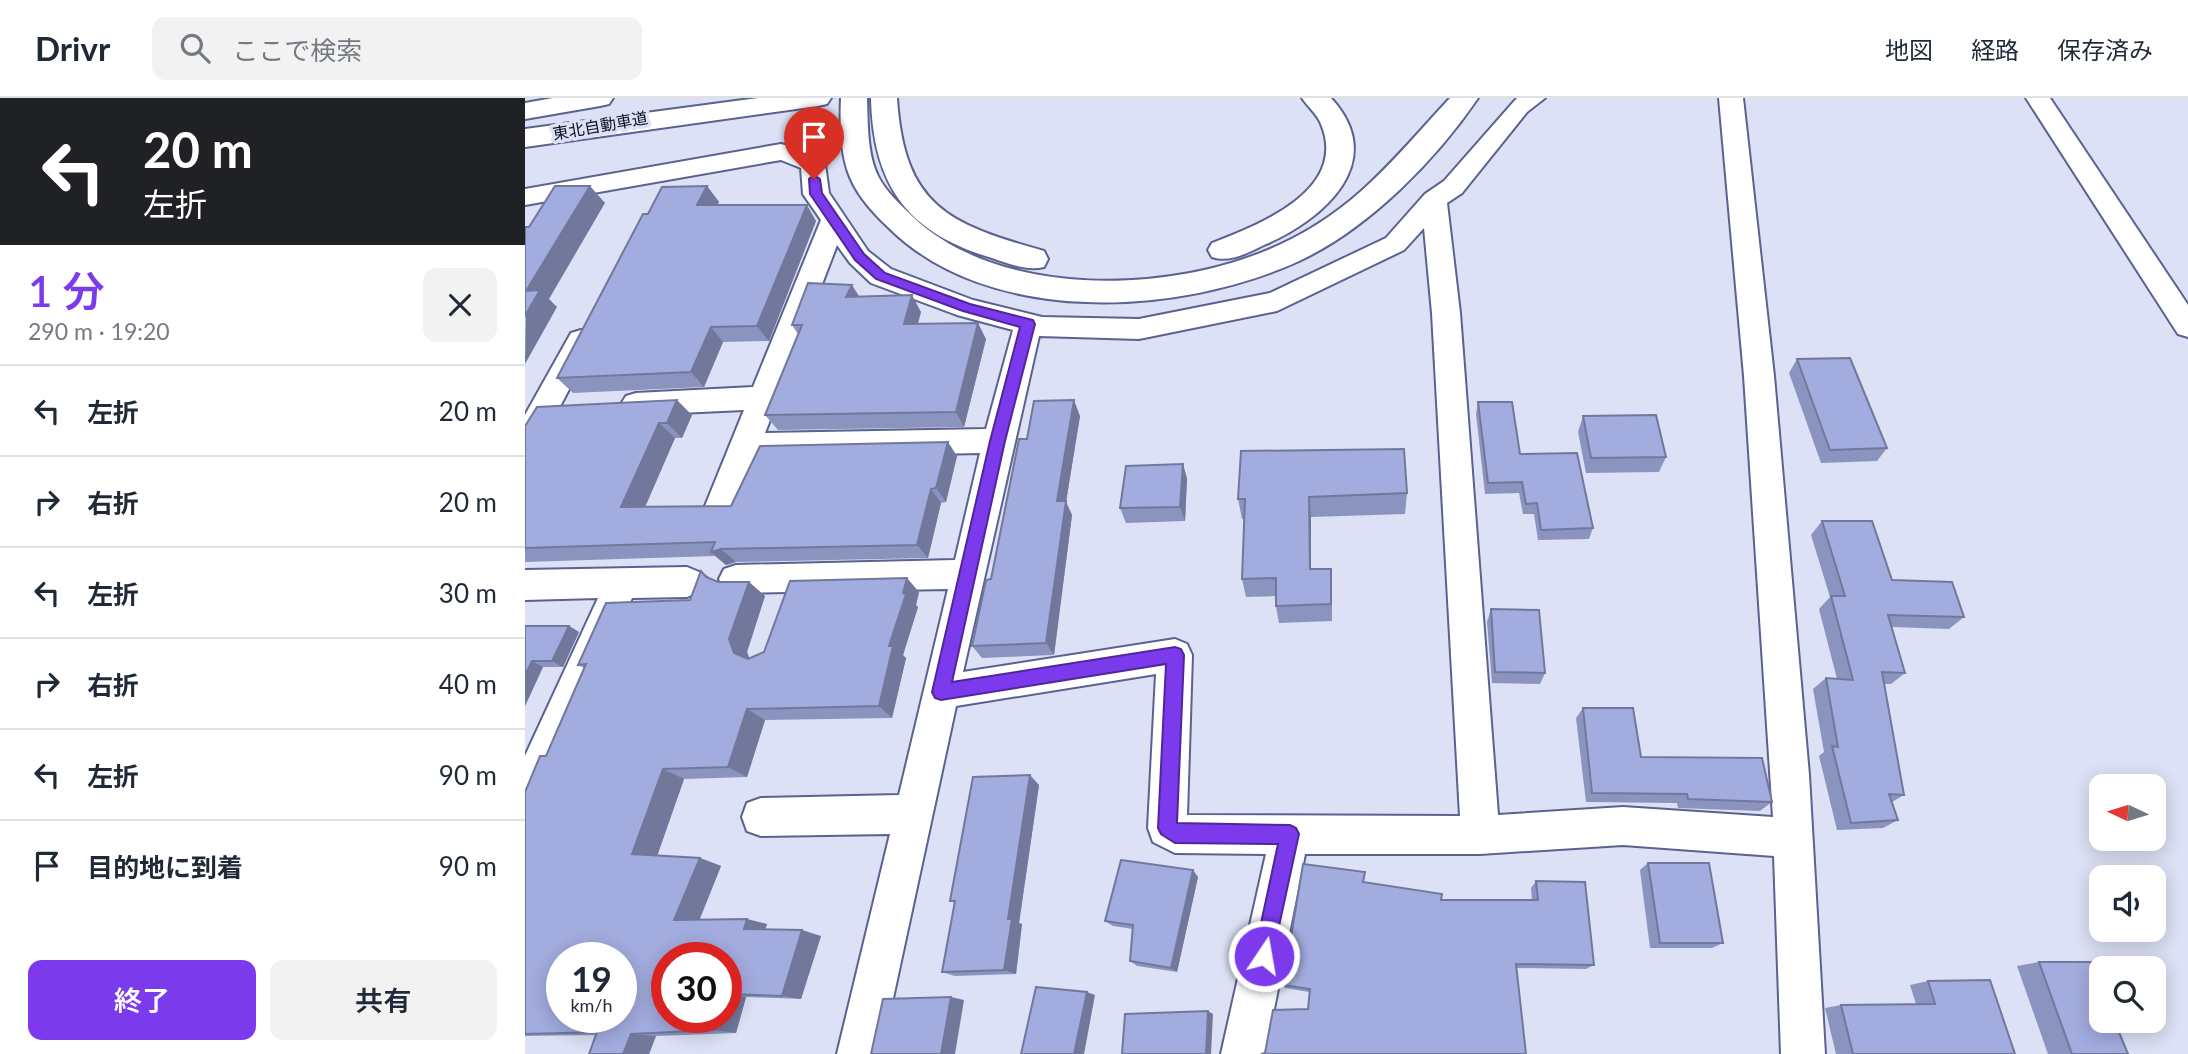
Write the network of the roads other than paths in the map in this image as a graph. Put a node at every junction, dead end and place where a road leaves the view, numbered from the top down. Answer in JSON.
{"nodes":[{"id":1,"x":600,"y":98,"type":"edge"},
{"id":2,"x":758,"y":98,"type":"edge"},
{"id":3,"x":854,"y":98,"type":"edge"},
{"id":4,"x":884,"y":98,"type":"edge"},
{"id":5,"x":1315,"y":98,"type":"edge"},
{"id":6,"x":1465,"y":98,"type":"edge"},
{"id":7,"x":1533,"y":98,"type":"edge"},
{"id":8,"x":1731,"y":98,"type":"edge"},
{"id":9,"x":2038,"y":98,"type":"edge"},
{"id":10,"x":808,"y":99,"type":"edge"},
{"id":11,"x":525,"y":111,"type":"edge"},
{"id":12,"x":525,"y":138,"type":"edge"},
{"id":13,"x":525,"y":197,"type":"edge"},
{"id":14,"x":1434,"y":200,"type":"junction"},
{"id":15,"x":834,"y":219,"type":"junction"},
{"id":16,"x":595,"y":314,"type":"edge"},
{"id":17,"x":1028,"y":324,"type":"junction"},
{"id":18,"x":2188,"y":327,"type":"edge"},
{"id":19,"x":762,"y":398,"type":"junction"},
{"id":20,"x":612,"y":405,"type":"edge"},
{"id":21,"x":547,"y":408,"type":"edge"},
{"id":22,"x":997,"y":441,"type":"junction"},
{"id":23,"x":525,"y":443,"type":"edge"},
{"id":24,"x":744,"y":446,"type":"junction"},
{"id":25,"x":721,"y":506,"type":"edge"},
{"id":26,"x":968,"y":574,"type":"junction"},
{"id":27,"x":791,"y":578,"type":"junction"},
{"id":28,"x":736,"y":579,"type":"edge"},
{"id":29,"x":687,"y":582,"type":"dead end"},
{"id":30,"x":621,"y":584,"type":"junction"},
{"id":31,"x":525,"y":585,"type":"edge"},
{"id":32,"x":778,"y":615,"type":"edge"},
{"id":33,"x":941,"y":692,"type":"junction"},
{"id":34,"x":537,"y":745,"type":"edge"},
{"id":35,"x":525,"y":798,"type":"edge"},
{"id":36,"x":914,"y":814,"type":"junction"},
{"id":37,"x":761,"y":817,"type":"dead end"},
{"id":38,"x":1290,"y":834,"type":"junction"},
{"id":39,"x":1480,"y":835,"type":"junction"},
{"id":40,"x":1793,"y":838,"type":"junction"},
{"id":41,"x":859,"y":1054,"type":"edge"},
{"id":42,"x":1243,"y":1054,"type":"edge"},
{"id":43,"x":1803,"y":1054,"type":"edge"}],
"edges":[{"from":1,"to":11,"type":"highway","name":"東北自動車道"},
{"from":2,"to":12,"type":"highway","name":"東北自動車道"},
{"from":3,"to":6,"type":"highway"},
{"from":4,"to":5,"type":"highway"},
{"from":7,"to":14,"type":"street"},
{"from":8,"to":40,"type":"street"},
{"from":9,"to":18,"type":"street"},
{"from":10,"to":12,"type":"highway"},
{"from":13,"to":15,"type":"street"},
{"from":14,"to":17,"type":"street"},
{"from":14,"to":39,"type":"street"},
{"from":15,"to":17,"type":"street"},
{"from":15,"to":19,"type":"street"},
{"from":16,"to":21,"type":"street"},
{"from":17,"to":22,"type":"street"},
{"from":19,"to":20,"type":"street"},
{"from":19,"to":24,"type":"street"},
{"from":21,"to":23,"type":"street"},
{"from":22,"to":24,"type":"street"},
{"from":22,"to":26,"type":"street"},
{"from":24,"to":25,"type":"street"},
{"from":26,"to":27,"type":"street"},
{"from":26,"to":33,"type":"street"},
{"from":27,"to":28,"type":"street"},
{"from":27,"to":32,"type":"street"},
{"from":29,"to":30,"type":"street"},
{"from":30,"to":31,"type":"street"},
{"from":30,"to":34,"type":"street"},
{"from":33,"to":36,"type":"street"},
{"from":33,"to":38,"type":"street"},
{"from":34,"to":35,"type":"street"},
{"from":36,"to":37,"type":"street"},
{"from":36,"to":41,"type":"street"},
{"from":38,"to":39,"type":"street"},
{"from":38,"to":42,"type":"street"},
{"from":39,"to":40,"type":"street"},
{"from":40,"to":43,"type":"street"}]}
